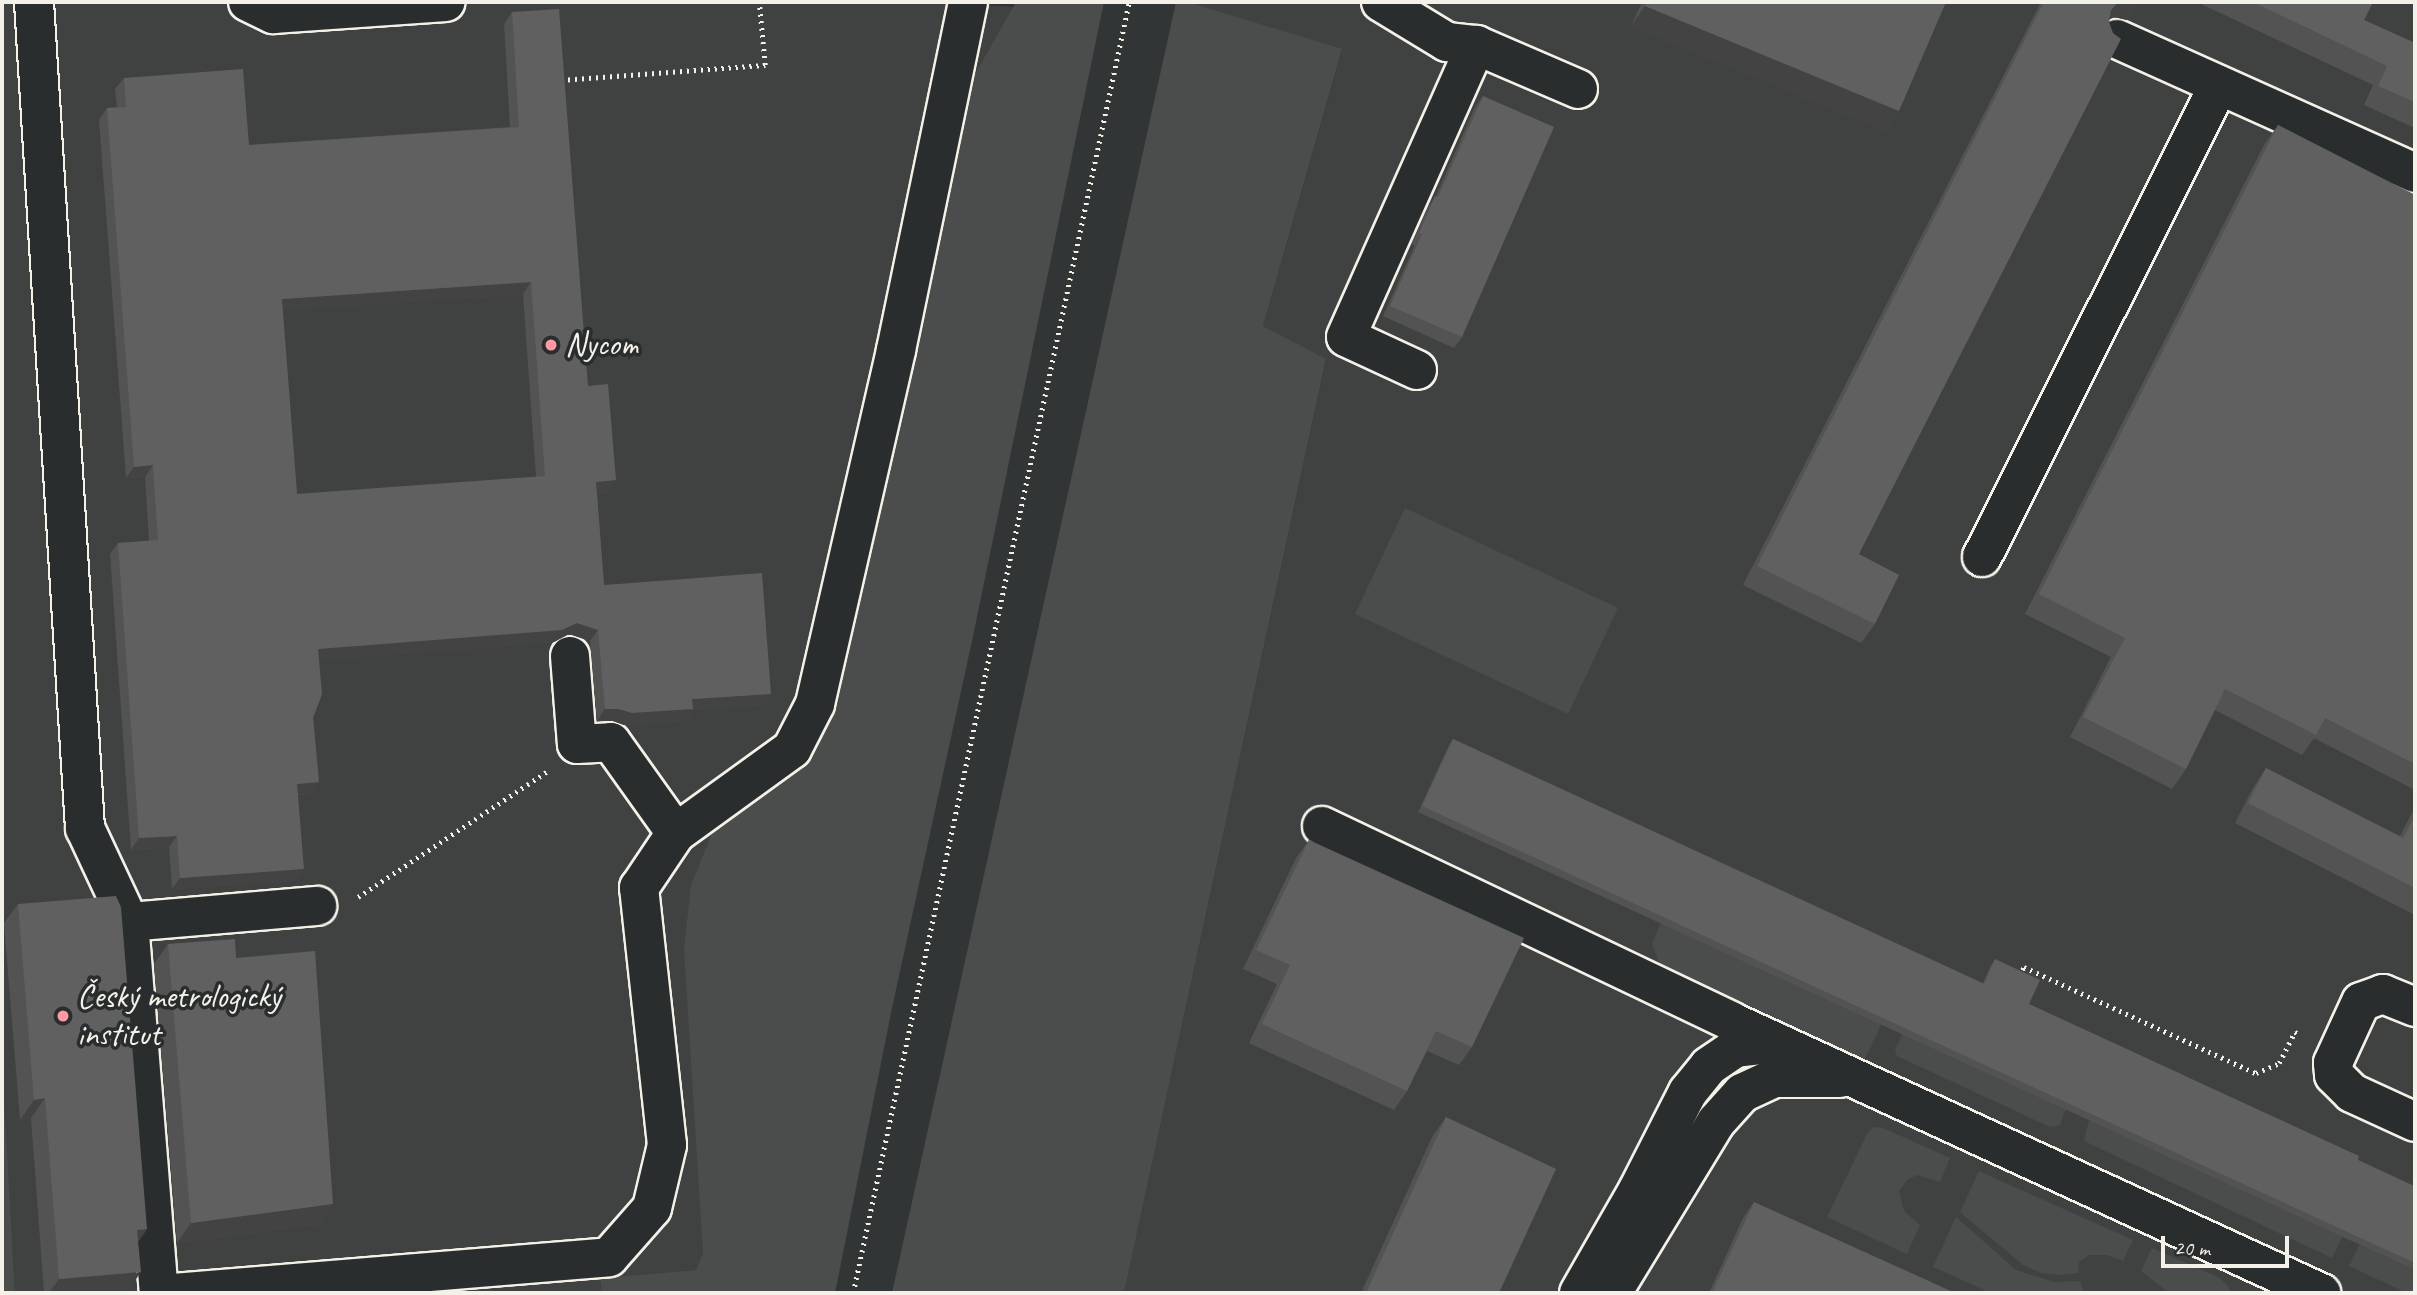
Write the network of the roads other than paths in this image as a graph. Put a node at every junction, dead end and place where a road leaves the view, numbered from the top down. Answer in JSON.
{"nodes":[{"id":1,"x":34,"y":2,"type":"edge"},
{"id":2,"x":248,"y":2,"type":"edge"},
{"id":3,"x":446,"y":2,"type":"edge"},
{"id":4,"x":968,"y":2,"type":"edge"},
{"id":5,"x":1381,"y":2,"type":"edge"},
{"id":6,"x":2117,"y":39,"type":"edge"},
{"id":7,"x":1476,"y":45,"type":"junction"},
{"id":8,"x":2219,"y":85,"type":"junction"},
{"id":9,"x":1578,"y":89,"type":"dead end"},
{"id":10,"x":2415,"y":173,"type":"edge"},
{"id":11,"x":1418,"y":370,"type":"dead end"},
{"id":12,"x":1982,"y":557,"type":"dead end"},
{"id":13,"x":570,"y":656,"type":"dead end"},
{"id":14,"x":1322,"y":826,"type":"dead end"},
{"id":15,"x":676,"y":833,"type":"junction"},
{"id":16,"x":317,"y":906,"type":"road end"},
{"id":17,"x":129,"y":922,"type":"junction"},
{"id":18,"x":2415,"y":1007,"type":"edge"},
{"id":19,"x":1778,"y":1043,"type":"junction"},
{"id":20,"x":1854,"y":1078,"type":"junction"},
{"id":21,"x":2415,"y":1122,"type":"edge"},
{"id":22,"x":159,"y":1293,"type":"edge"},
{"id":23,"x":174,"y":1293,"type":"edge"},
{"id":24,"x":1579,"y":1293,"type":"edge"},
{"id":25,"x":1612,"y":1293,"type":"edge"},
{"id":26,"x":2321,"y":1293,"type":"edge"}],
"edges":[{"from":1,"to":17,"type":"lane"},
{"from":2,"to":3,"type":"lane"},
{"from":4,"to":15,"type":"lane"},
{"from":5,"to":7,"type":"lane"},
{"from":6,"to":8,"type":"lane"},
{"from":7,"to":9,"type":"lane"},
{"from":7,"to":11,"type":"lane"},
{"from":8,"to":10,"type":"lane"},
{"from":8,"to":12,"type":"lane"},
{"from":13,"to":15,"type":"lane"},
{"from":14,"to":19,"type":"lane"},
{"from":15,"to":23,"type":"lane"},
{"from":16,"to":17,"type":"lane"},
{"from":17,"to":22,"type":"lane"},
{"from":18,"to":21,"type":"lane"},
{"from":19,"to":20,"type":"lane"},
{"from":19,"to":24,"type":"lane"},
{"from":20,"to":25,"type":"lane"},
{"from":20,"to":26,"type":"lane"}]}
